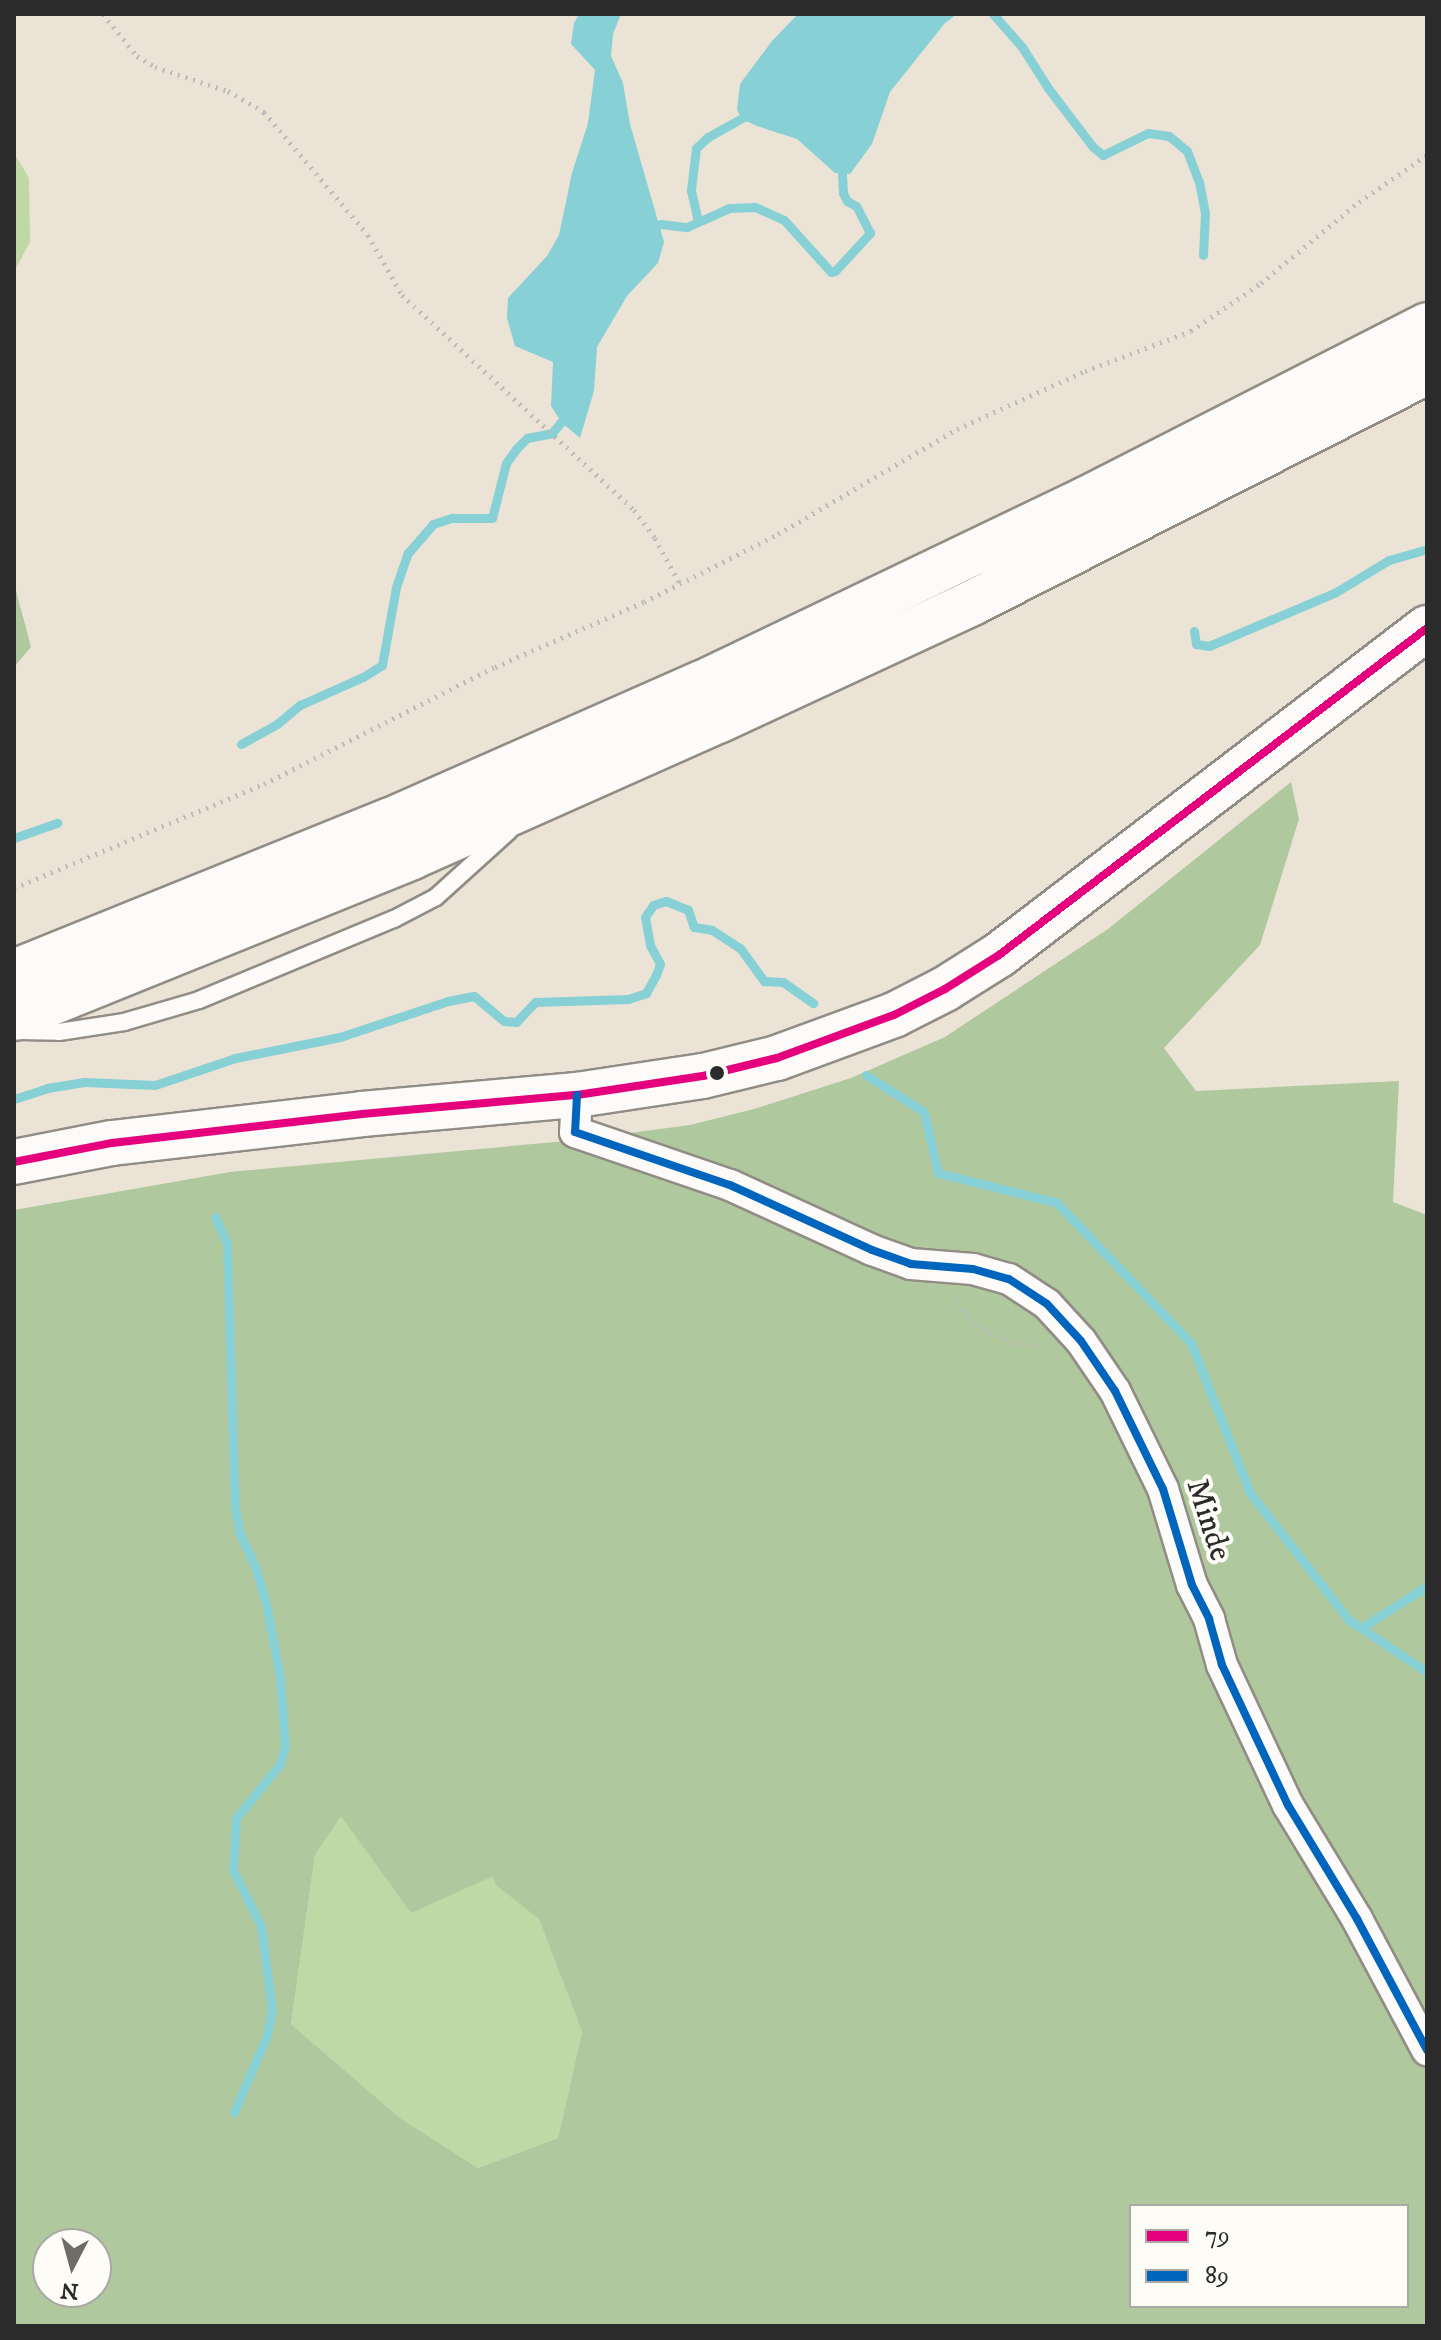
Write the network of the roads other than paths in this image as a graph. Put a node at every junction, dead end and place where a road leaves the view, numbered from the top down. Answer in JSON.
{"nodes":[{"id":1,"x":1427,"y":325,"type":"edge"},
{"id":2,"x":1427,"y":372,"type":"edge"},
{"id":3,"x":1427,"y":628,"type":"edge"},
{"id":4,"x":529,"y":807,"type":"junction"},
{"id":5,"x":14,"y":972,"type":"edge"},
{"id":6,"x":14,"y":1018,"type":"edge"},
{"id":7,"x":14,"y":1031,"type":"edge"},
{"id":8,"x":576,"y":1113,"type":"junction"},
{"id":9,"x":14,"y":1162,"type":"edge"},
{"id":10,"x":1427,"y":2050,"type":"edge"}],
"edges":[{"from":1,"to":5,"type":"main road"},
{"from":2,"to":4,"type":"main road"},
{"from":3,"to":8,"type":"main road"},
{"from":4,"to":6,"type":"main road"},
{"from":4,"to":7,"type":"lane"},
{"from":8,"to":9,"type":"main road"},
{"from":8,"to":10,"type":"street","name":"Minde"}]}
